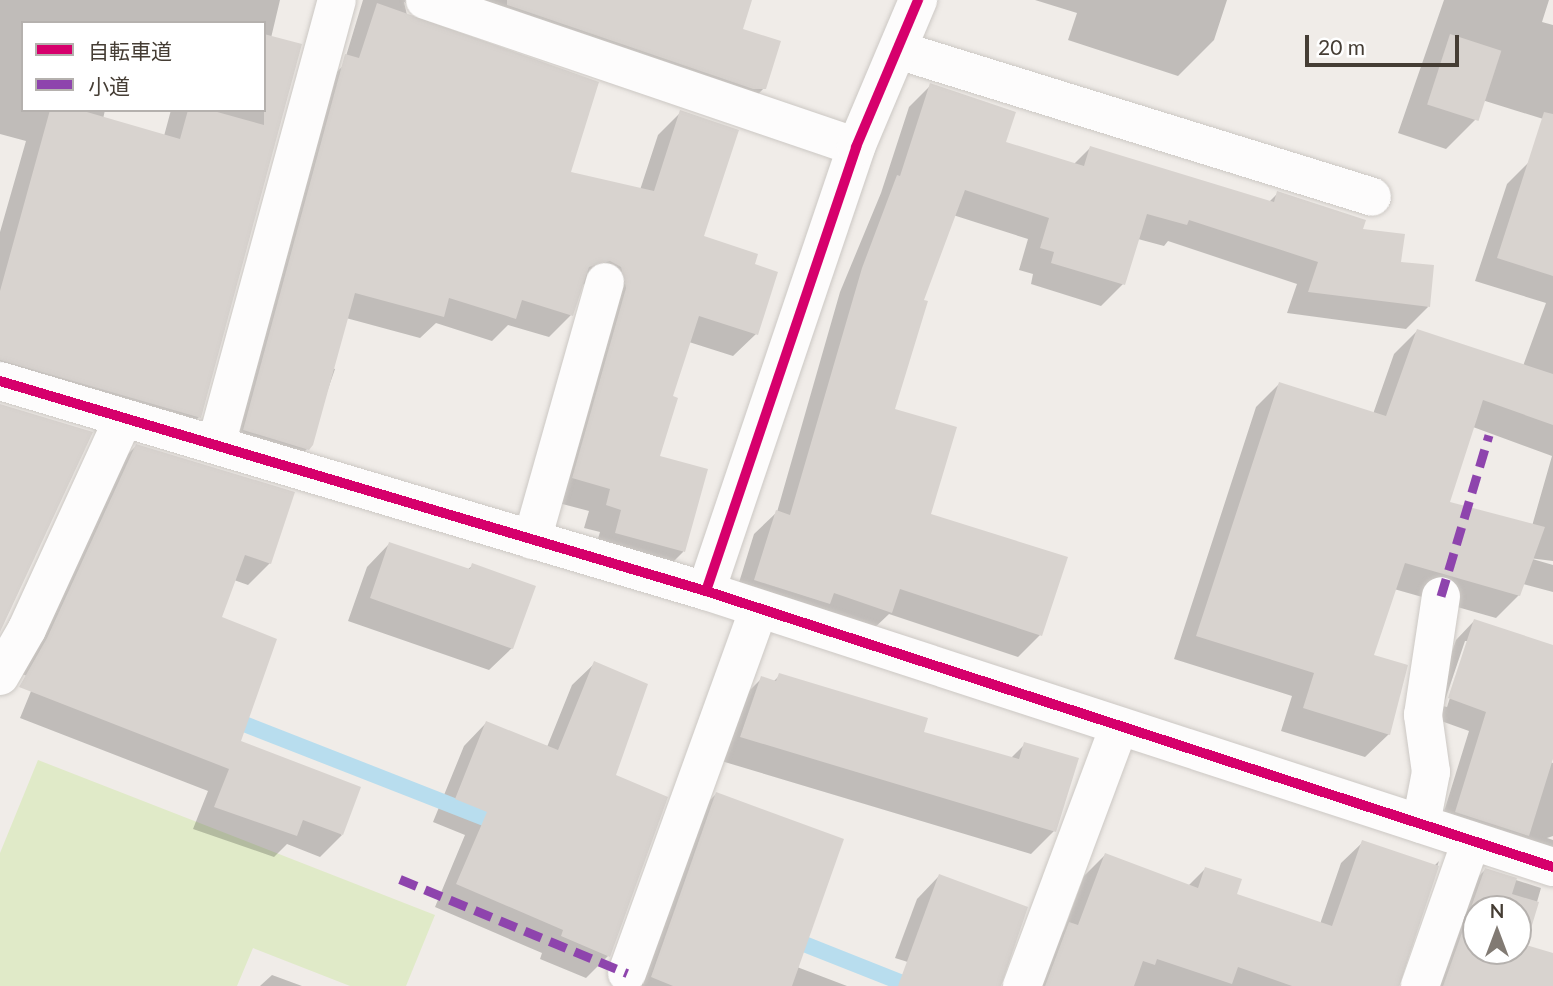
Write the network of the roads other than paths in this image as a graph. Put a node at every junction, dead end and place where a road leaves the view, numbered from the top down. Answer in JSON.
{"nodes":[{"id":1,"x":337,"y":0,"type":"edge"},
{"id":2,"x":425,"y":0,"type":"edge"},
{"id":3,"x":918,"y":0,"type":"edge"},
{"id":4,"x":898,"y":50,"type":"junction"},
{"id":5,"x":856,"y":147,"type":"junction"},
{"id":6,"x":1372,"y":197,"type":"dead end"},
{"id":7,"x":605,"y":282,"type":"dead end"},
{"id":8,"x":0,"y":381,"type":"edge"},
{"id":9,"x":123,"y":419,"type":"junction"},
{"id":10,"x":216,"y":445,"type":"junction"},
{"id":11,"x":531,"y":540,"type":"junction"},
{"id":12,"x":706,"y":591,"type":"junction"},
{"id":13,"x":1441,"y":596,"type":"dead end"},
{"id":14,"x":759,"y":609,"type":"junction"},
{"id":15,"x":0,"y":676,"type":"edge"},
{"id":16,"x":1119,"y":727,"type":"junction"},
{"id":17,"x":1421,"y":824,"type":"junction"},
{"id":18,"x":1471,"y":841,"type":"junction"},
{"id":19,"x":1551,"y":859,"type":"edge"},
{"id":20,"x":627,"y":973,"type":"dead end"},
{"id":21,"x":1022,"y":986,"type":"edge"},
{"id":22,"x":1420,"y":986,"type":"edge"}],
"edges":[{"from":1,"to":10,"type":"street"},
{"from":2,"to":5,"type":"street"},
{"from":3,"to":4,"type":"street"},
{"from":4,"to":5,"type":"street"},
{"from":4,"to":6,"type":"street"},
{"from":5,"to":12,"type":"street"},
{"from":7,"to":11,"type":"street"},
{"from":8,"to":9,"type":"street"},
{"from":9,"to":10,"type":"street"},
{"from":9,"to":15,"type":"street"},
{"from":10,"to":11,"type":"street"},
{"from":11,"to":12,"type":"street"},
{"from":12,"to":14,"type":"street"},
{"from":13,"to":17,"type":"street"},
{"from":14,"to":16,"type":"street"},
{"from":14,"to":20,"type":"street"},
{"from":16,"to":17,"type":"street"},
{"from":16,"to":21,"type":"street"},
{"from":17,"to":18,"type":"street"},
{"from":18,"to":19,"type":"street"},
{"from":18,"to":22,"type":"street"}]}
